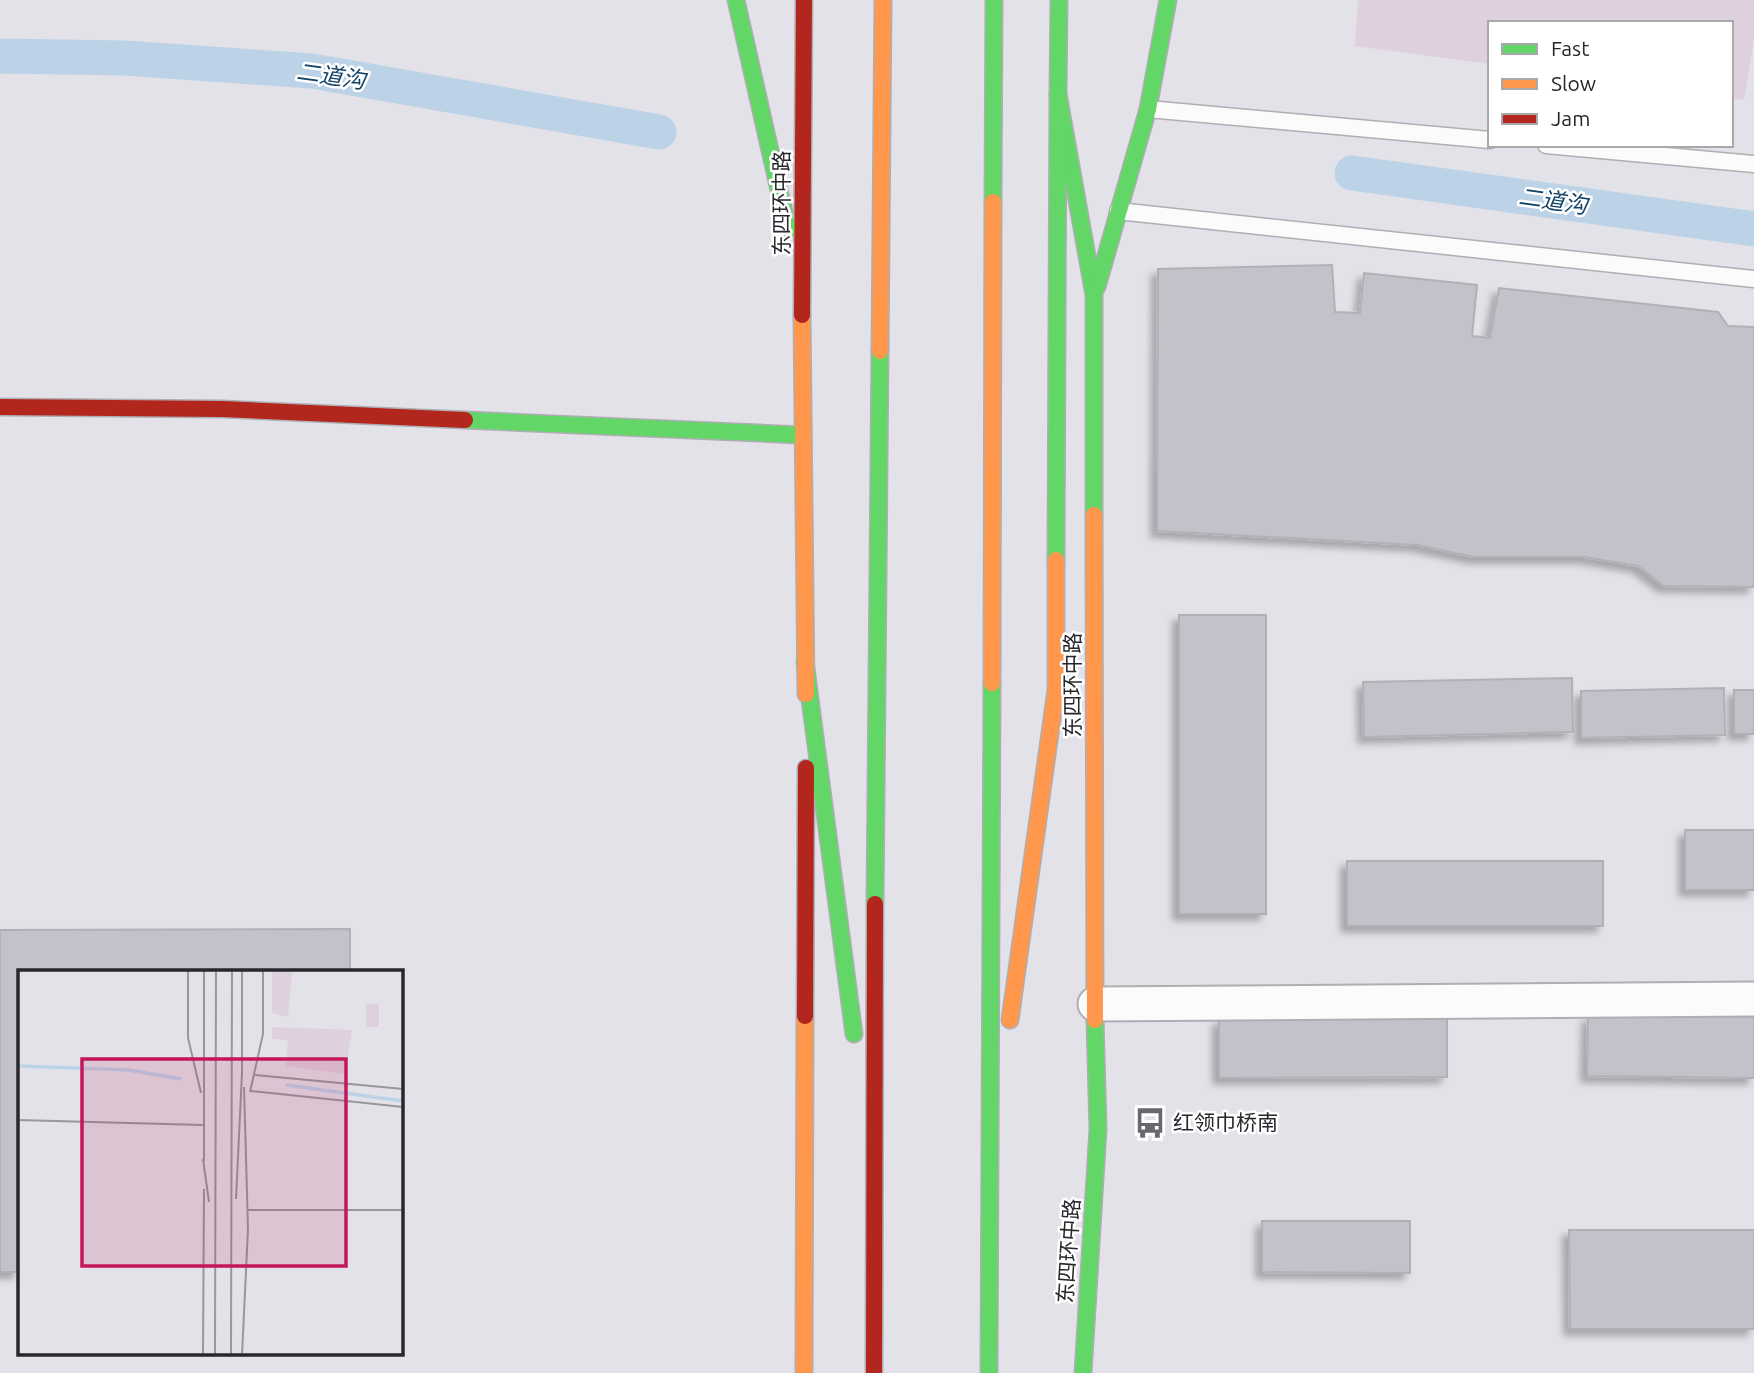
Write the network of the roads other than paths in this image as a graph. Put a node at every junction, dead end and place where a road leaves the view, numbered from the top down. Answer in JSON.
{"nodes":[{"id":1,"x":736,"y":0,"type":"edge"},
{"id":2,"x":804,"y":0,"type":"edge"},
{"id":3,"x":883,"y":0,"type":"edge"},
{"id":4,"x":994,"y":0,"type":"edge"},
{"id":5,"x":1059,"y":0,"type":"edge"},
{"id":6,"x":1168,"y":0,"type":"edge"},
{"id":7,"x":1058,"y":94,"type":"junction"},
{"id":8,"x":1148,"y":109,"type":"junction"},
{"id":9,"x":1488,"y":140,"type":"edge"},
{"id":10,"x":1568,"y":147,"type":"edge"},
{"id":11,"x":1754,"y":164,"type":"edge"},
{"id":12,"x":1118,"y":211,"type":"junction"},
{"id":13,"x":1754,"y":279,"type":"edge"},
{"id":14,"x":802,"y":293,"type":"junction"},
{"id":15,"x":1094,"y":295,"type":"junction"},
{"id":16,"x":0,"y":407,"type":"edge"},
{"id":17,"x":801,"y":435,"type":"junction"},
{"id":18,"x":805,"y":661,"type":"junction"},
{"id":19,"x":1754,"y":999,"type":"edge"},
{"id":20,"x":1094,"y":1004,"type":"junction"},
{"id":21,"x":990,"y":1168,"type":"junction"},
{"id":22,"x":873,"y":1174,"type":"junction"},
{"id":23,"x":804,"y":1373,"type":"edge"},
{"id":24,"x":874,"y":1373,"type":"edge"},
{"id":25,"x":989,"y":1373,"type":"edge"},
{"id":26,"x":1083,"y":1373,"type":"edge"}],
"edges":[{"from":1,"to":14,"type":"main road"},
{"from":2,"to":14,"type":"main road","name":"东四环中路"},
{"from":3,"to":22,"type":"main road"},
{"from":4,"to":21,"type":"main road"},
{"from":5,"to":7,"type":"main road","name":"东四环中路"},
{"from":6,"to":8,"type":"main road"},
{"from":7,"to":15,"type":"main road","name":"东四环中路"},
{"from":7,"to":21,"type":"main road"},
{"from":8,"to":9,"type":"lane"},
{"from":8,"to":12,"type":"main road"},
{"from":10,"to":11,"type":"lane"},
{"from":12,"to":13,"type":"lane"},
{"from":12,"to":15,"type":"main road"},
{"from":14,"to":17,"type":"main road","name":"东四环中路"},
{"from":15,"to":20,"type":"main road","name":"东四环中路"},
{"from":16,"to":17,"type":"main road"},
{"from":17,"to":18,"type":"main road","name":"东四环中路"},
{"from":18,"to":22,"type":"main road"},
{"from":18,"to":23,"type":"main road","name":"东四环中路"},
{"from":19,"to":20,"type":"street"},
{"from":20,"to":26,"type":"main road","name":"东四环中路"},
{"from":21,"to":25,"type":"main road"},
{"from":22,"to":24,"type":"main road"}]}
